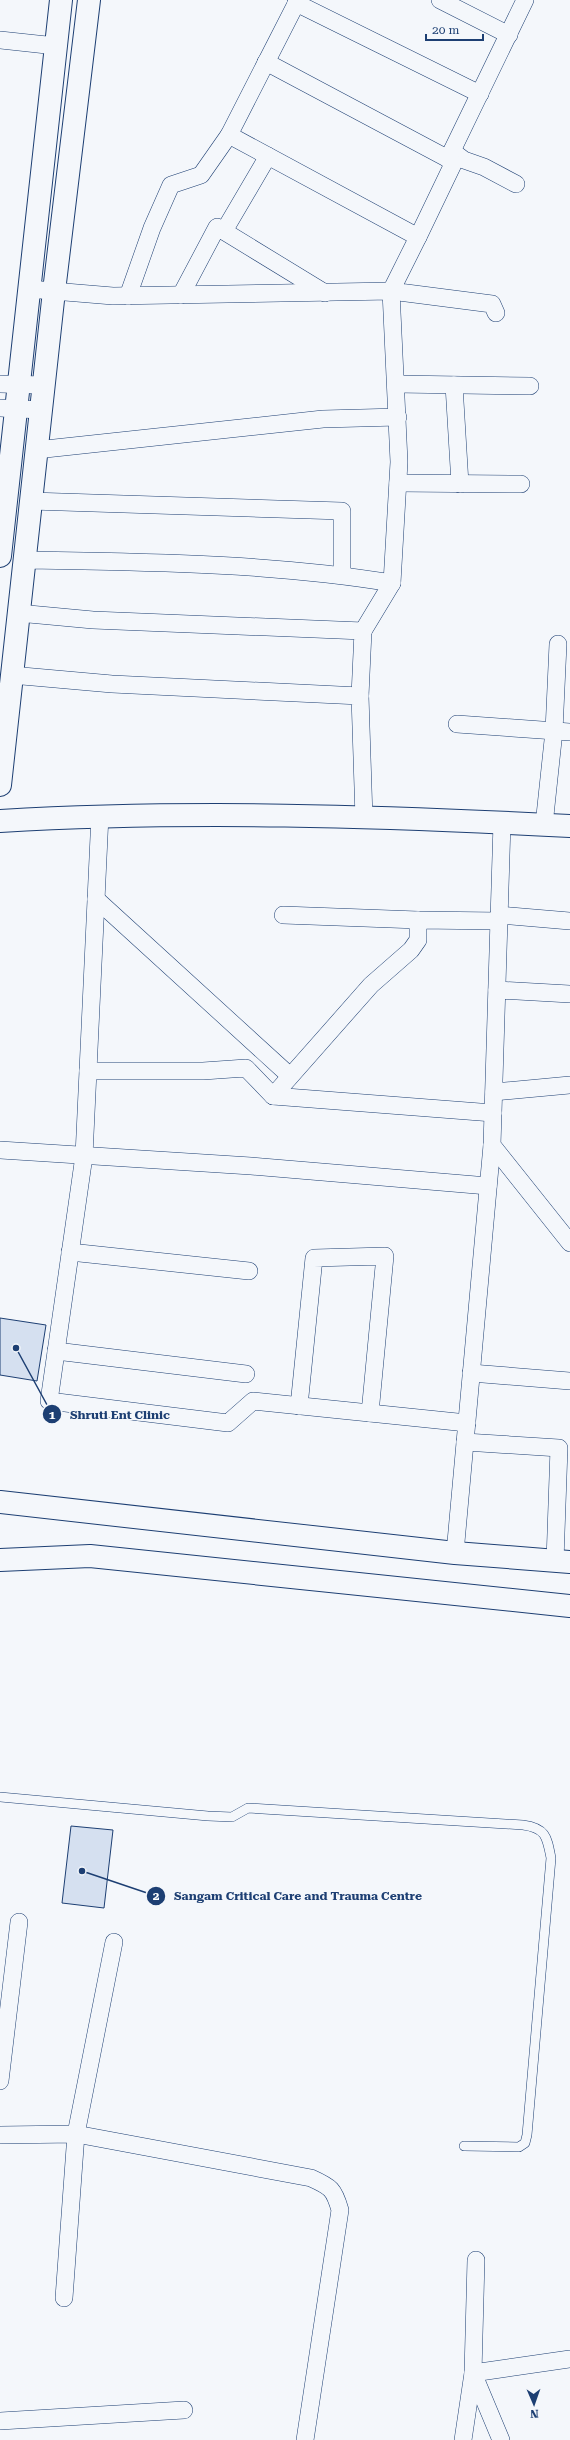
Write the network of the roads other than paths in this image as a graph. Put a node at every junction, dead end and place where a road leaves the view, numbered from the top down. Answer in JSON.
{"nodes":[{"id":1,"x":61,"y":0,"type":"edge"},
{"id":2,"x":89,"y":0,"type":"edge"},
{"id":3,"x":440,"y":0,"type":"edge"},
{"id":4,"x":525,"y":0,"type":"edge"},
{"id":5,"x":297,"y":1,"type":"edge"},
{"id":6,"x":509,"y":35,"type":"junction"},
{"id":7,"x":0,"y":40,"type":"edge"},
{"id":8,"x":56,"y":46,"type":"junction"},
{"id":9,"x":266,"y":62,"type":"junction"},
{"id":10,"x":480,"y":94,"type":"junction"},
{"id":11,"x":229,"y":135,"type":"junction"},
{"id":12,"x":450,"y":155,"type":"junction"},
{"id":13,"x":268,"y":156,"type":"junction"},
{"id":14,"x":516,"y":184,"type":"dead end"},
{"id":15,"x":224,"y":231,"type":"junction"},
{"id":16,"x":418,"y":237,"type":"junction"},
{"id":17,"x":29,"y":290,"type":"junction"},
{"id":18,"x":54,"y":291,"type":"junction"},
{"id":19,"x":392,"y":291,"type":"junction"},
{"id":20,"x":325,"y":293,"type":"junction"},
{"id":21,"x":181,"y":295,"type":"junction"},
{"id":22,"x":128,"y":296,"type":"junction"},
{"id":23,"x":496,"y":313,"type":"dead end"},
{"id":24,"x":10,"y":384,"type":"edge"},
{"id":25,"x":396,"y":384,"type":"junction"},
{"id":26,"x":44,"y":385,"type":"junction"},
{"id":27,"x":454,"y":385,"type":"junction"},
{"id":28,"x":530,"y":386,"type":"dead end"},
{"id":29,"x":8,"y":408,"type":"edge"},
{"id":30,"x":41,"y":410,"type":"junction"},
{"id":31,"x":398,"y":417,"type":"junction"},
{"id":32,"x":36,"y":450,"type":"junction"},
{"id":33,"x":398,"y":483,"type":"junction"},
{"id":34,"x":460,"y":484,"type":"junction"},
{"id":35,"x":521,"y":484,"type":"dead end"},
{"id":36,"x":31,"y":501,"type":"junction"},
{"id":37,"x":0,"y":556,"type":"edge"},
{"id":38,"x":24,"y":560,"type":"junction"},
{"id":39,"x":342,"y":575,"type":"junction"},
{"id":40,"x":392,"y":583,"type":"junction"},
{"id":41,"x":18,"y":613,"type":"junction"},
{"id":42,"x":363,"y":631,"type":"junction"},
{"id":43,"x":558,"y":644,"type":"dead end"},
{"id":44,"x":12,"y":675,"type":"junction"},
{"id":45,"x":360,"y":696,"type":"junction"},
{"id":46,"x":458,"y":724,"type":"dead end"},
{"id":47,"x":562,"y":732,"type":"edge"},
{"id":48,"x":0,"y":785,"type":"edge"},
{"id":49,"x":100,"y":815,"type":"junction"},
{"id":50,"x":364,"y":818,"type":"junction"},
{"id":51,"x":0,"y":821,"type":"edge"},
{"id":52,"x":502,"y":822,"type":"junction"},
{"id":53,"x":544,"y":825,"type":"junction"},
{"id":54,"x":570,"y":826,"type":"edge"},
{"id":55,"x":96,"y":899,"type":"junction"},
{"id":56,"x":283,"y":915,"type":"dead end"},
{"id":57,"x":499,"y":918,"type":"junction"},
{"id":58,"x":418,"y":920,"type":"junction"},
{"id":59,"x":570,"y":921,"type":"edge"},
{"id":60,"x":497,"y":990,"type":"junction"},
{"id":61,"x":570,"y":994,"type":"edge"},
{"id":62,"x":88,"y":1071,"type":"junction"},
{"id":63,"x":290,"y":1076,"type":"junction"},
{"id":64,"x":570,"y":1085,"type":"edge"},
{"id":65,"x":494,"y":1092,"type":"junction"},
{"id":66,"x":273,"y":1096,"type":"junction"},
{"id":67,"x":493,"y":1113,"type":"junction"},
{"id":68,"x":492,"y":1145,"type":"junction"},
{"id":69,"x":0,"y":1150,"type":"edge"},
{"id":70,"x":84,"y":1156,"type":"junction"},
{"id":71,"x":488,"y":1186,"type":"junction"},
{"id":72,"x":570,"y":1243,"type":"edge"},
{"id":73,"x":70,"y":1252,"type":"junction"},
{"id":74,"x":249,"y":1271,"type":"dead end"},
{"id":75,"x":56,"y":1351,"type":"junction"},
{"id":76,"x":471,"y":1373,"type":"junction"},
{"id":77,"x":246,"y":1374,"type":"dead end"},
{"id":78,"x":570,"y":1381,"type":"edge"},
{"id":79,"x":299,"y":1406,"type":"junction"},
{"id":80,"x":370,"y":1413,"type":"junction"},
{"id":81,"x":467,"y":1423,"type":"junction"},
{"id":82,"x":465,"y":1442,"type":"junction"},
{"id":83,"x":564,"y":1456,"type":"edge"},
{"id":84,"x":1,"y":1501,"type":"edge"},
{"id":85,"x":455,"y":1553,"type":"junction"},
{"id":86,"x":0,"y":1560,"type":"edge"},
{"id":87,"x":563,"y":1561,"type":"edge"},
{"id":88,"x":570,"y":1606,"type":"edge"},
{"id":89,"x":0,"y":1797,"type":"edge"},
{"id":90,"x":19,"y":1922,"type":"dead end"},
{"id":91,"x":114,"y":1942,"type":"dead end"},
{"id":92,"x":0,"y":2082,"type":"edge"},
{"id":93,"x":76,"y":2134,"type":"junction"},
{"id":94,"x":0,"y":2135,"type":"edge"},
{"id":95,"x":464,"y":2146,"type":"dead end"},
{"id":96,"x":476,"y":2260,"type":"dead end"},
{"id":97,"x":64,"y":2298,"type":"dead end"},
{"id":98,"x":570,"y":2359,"type":"edge"},
{"id":99,"x":473,"y":2374,"type":"junction"},
{"id":100,"x":184,"y":2410,"type":"dead end"},
{"id":101,"x":0,"y":2420,"type":"edge"},
{"id":102,"x":306,"y":2440,"type":"edge"},
{"id":103,"x":463,"y":2440,"type":"edge"},
{"id":104,"x":501,"y":2440,"type":"edge"}],
"edges":[{"from":1,"to":8,"type":"street"},
{"from":2,"to":18,"type":"street"},
{"from":3,"to":6,"type":"street"},
{"from":4,"to":6,"type":"street"},
{"from":5,"to":9,"type":"street"},
{"from":5,"to":10,"type":"street"},
{"from":6,"to":10,"type":"street"},
{"from":7,"to":8,"type":"street"},
{"from":8,"to":17,"type":"street"},
{"from":9,"to":11,"type":"street"},
{"from":9,"to":12,"type":"street"},
{"from":10,"to":12,"type":"street"},
{"from":11,"to":13,"type":"street"},
{"from":11,"to":22,"type":"street"},
{"from":12,"to":14,"type":"street"},
{"from":12,"to":16,"type":"street"},
{"from":13,"to":15,"type":"street"},
{"from":13,"to":16,"type":"street"},
{"from":15,"to":20,"type":"street"},
{"from":15,"to":21,"type":"street"},
{"from":16,"to":19,"type":"street"},
{"from":17,"to":18,"type":"street"},
{"from":17,"to":24,"type":"street"},
{"from":18,"to":22,"type":"street"},
{"from":18,"to":26,"type":"street"},
{"from":19,"to":20,"type":"street"},
{"from":19,"to":23,"type":"street"},
{"from":19,"to":25,"type":"street"},
{"from":20,"to":21,"type":"street"},
{"from":21,"to":22,"type":"street"},
{"from":24,"to":26,"type":"street"},
{"from":24,"to":29,"type":"street"},
{"from":25,"to":27,"type":"street"},
{"from":25,"to":31,"type":"street"},
{"from":26,"to":30,"type":"street"},
{"from":27,"to":28,"type":"street"},
{"from":27,"to":34,"type":"street"},
{"from":29,"to":30,"type":"street"},
{"from":29,"to":37,"type":"street"},
{"from":30,"to":32,"type":"street"},
{"from":31,"to":32,"type":"street"},
{"from":31,"to":33,"type":"street"},
{"from":32,"to":36,"type":"street"},
{"from":33,"to":34,"type":"street"},
{"from":33,"to":40,"type":"street"},
{"from":34,"to":35,"type":"street"},
{"from":36,"to":38,"type":"street"},
{"from":36,"to":39,"type":"street"},
{"from":38,"to":39,"type":"street"},
{"from":38,"to":41,"type":"street"},
{"from":39,"to":40,"type":"street"},
{"from":40,"to":42,"type":"street"},
{"from":41,"to":42,"type":"street"},
{"from":41,"to":44,"type":"street"},
{"from":42,"to":45,"type":"street"},
{"from":43,"to":47,"type":"street"},
{"from":44,"to":45,"type":"street"},
{"from":44,"to":48,"type":"street"},
{"from":45,"to":50,"type":"street"},
{"from":46,"to":47,"type":"street"},
{"from":47,"to":53,"type":"street"},
{"from":49,"to":50,"type":"street"},
{"from":49,"to":51,"type":"street"},
{"from":49,"to":55,"type":"street"},
{"from":50,"to":52,"type":"street"},
{"from":52,"to":53,"type":"street"},
{"from":52,"to":57,"type":"street"},
{"from":53,"to":54,"type":"street"},
{"from":55,"to":62,"type":"street"},
{"from":55,"to":63,"type":"street"},
{"from":56,"to":58,"type":"street"},
{"from":57,"to":58,"type":"street"},
{"from":57,"to":59,"type":"street"},
{"from":57,"to":60,"type":"street"},
{"from":58,"to":63,"type":"street"},
{"from":60,"to":61,"type":"street"},
{"from":60,"to":65,"type":"street"},
{"from":62,"to":66,"type":"street"},
{"from":62,"to":70,"type":"street"},
{"from":63,"to":66,"type":"street"},
{"from":64,"to":65,"type":"street"},
{"from":65,"to":67,"type":"street"},
{"from":66,"to":67,"type":"street"},
{"from":67,"to":68,"type":"street"},
{"from":68,"to":71,"type":"street"},
{"from":68,"to":72,"type":"street"},
{"from":69,"to":70,"type":"street"},
{"from":70,"to":71,"type":"street"},
{"from":70,"to":73,"type":"street"},
{"from":71,"to":76,"type":"street"},
{"from":73,"to":74,"type":"street"},
{"from":73,"to":75,"type":"street"},
{"from":75,"to":77,"type":"street"},
{"from":75,"to":79,"type":"street"},
{"from":76,"to":78,"type":"street"},
{"from":76,"to":81,"type":"street"},
{"from":79,"to":80,"type":"street"},
{"from":79,"to":80,"type":"street"},
{"from":80,"to":81,"type":"street"},
{"from":81,"to":82,"type":"street"},
{"from":82,"to":83,"type":"street"},
{"from":82,"to":85,"type":"street"},
{"from":83,"to":87,"type":"street"},
{"from":84,"to":85,"type":"street"},
{"from":85,"to":87,"type":"street"},
{"from":86,"to":88,"type":"street"},
{"from":89,"to":95,"type":"lane"},
{"from":90,"to":92,"type":"street"},
{"from":91,"to":93,"type":"street"},
{"from":93,"to":94,"type":"street"},
{"from":93,"to":97,"type":"street"},
{"from":93,"to":102,"type":"street"},
{"from":96,"to":99,"type":"street"},
{"from":98,"to":99,"type":"street"},
{"from":99,"to":103,"type":"street"},
{"from":99,"to":104,"type":"street"},
{"from":100,"to":101,"type":"street"}]}
